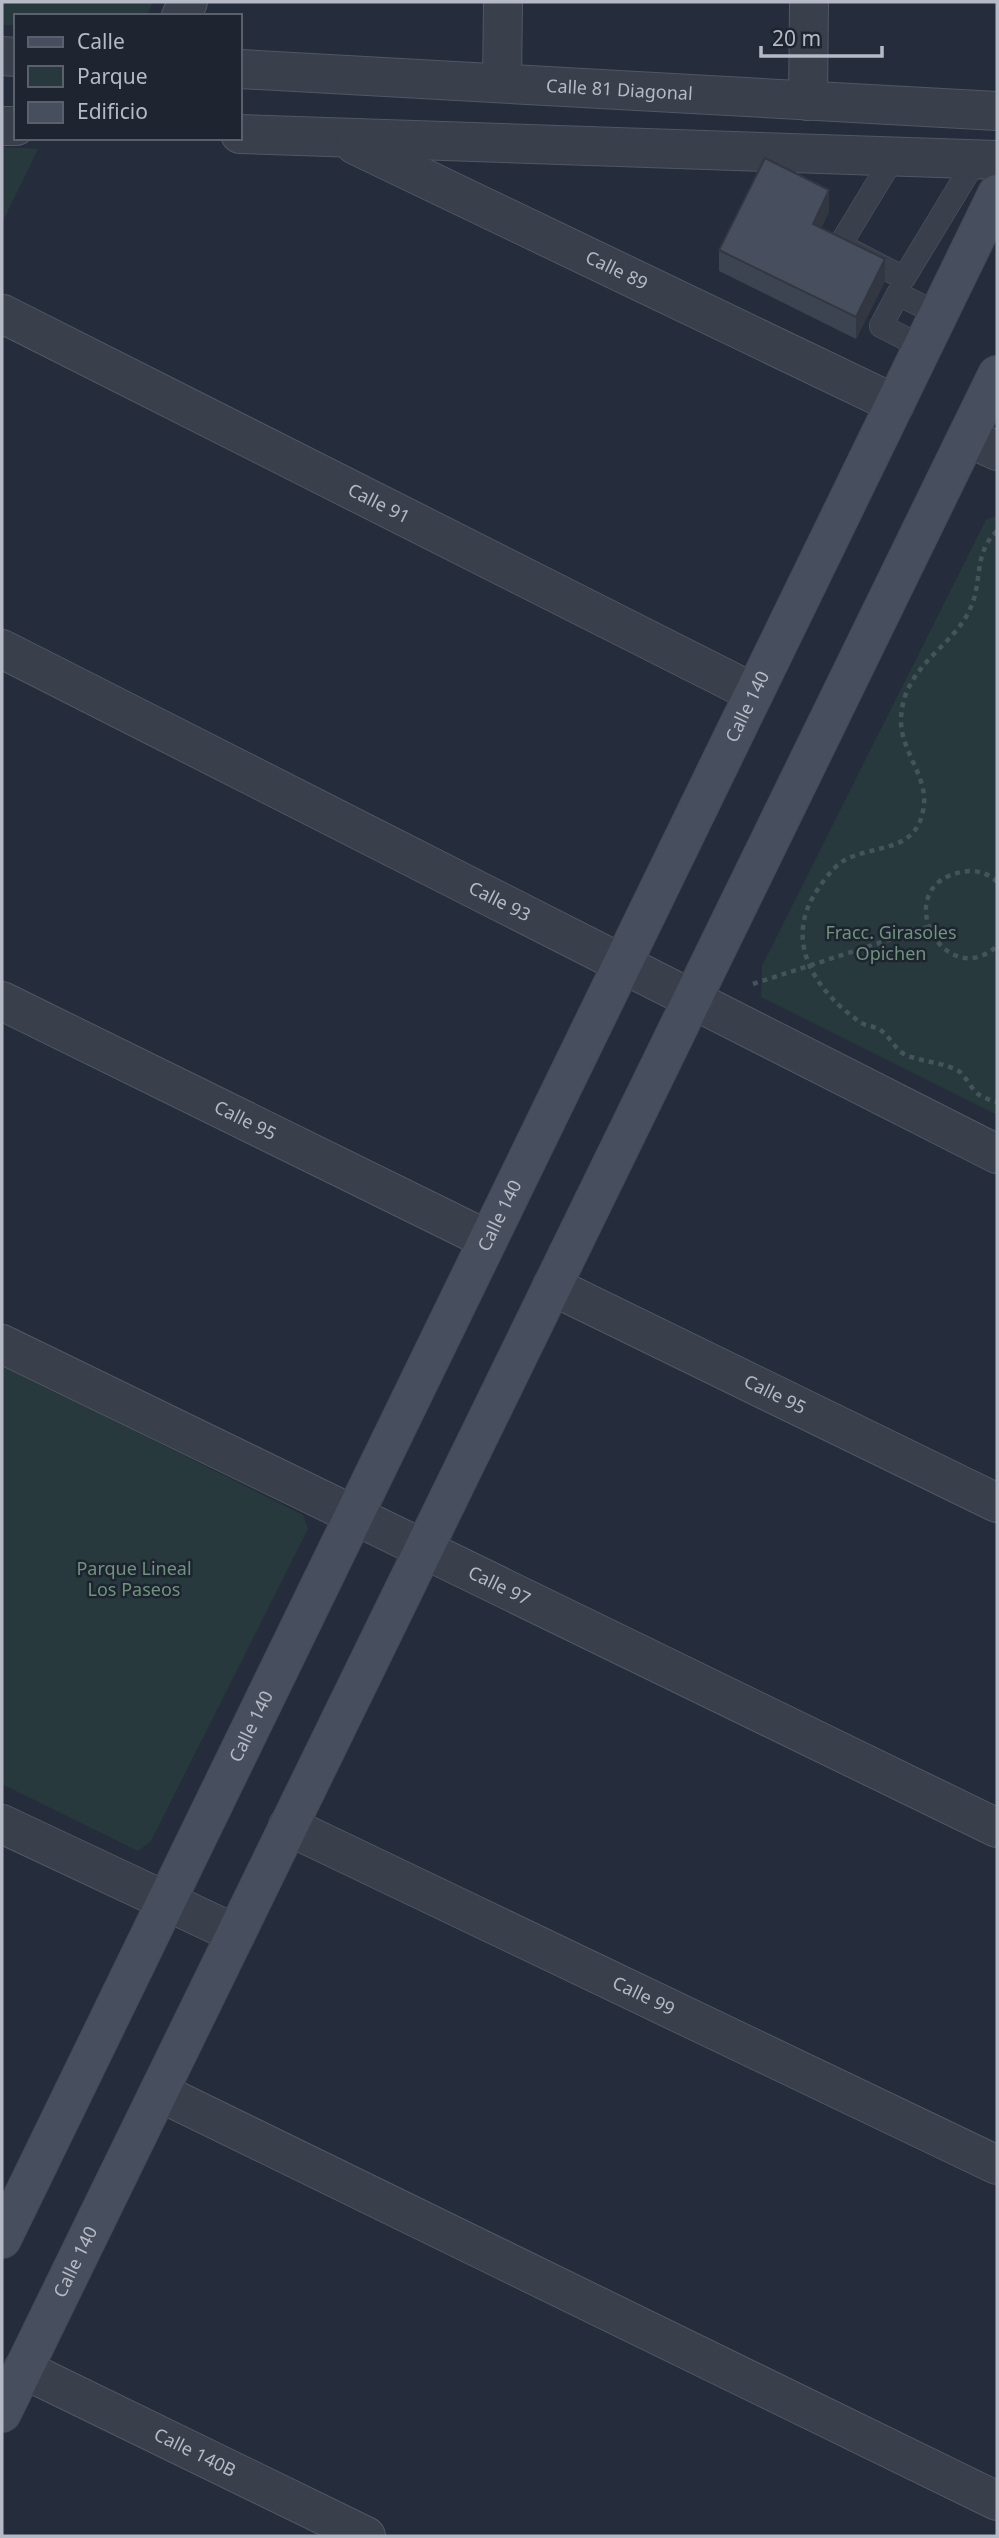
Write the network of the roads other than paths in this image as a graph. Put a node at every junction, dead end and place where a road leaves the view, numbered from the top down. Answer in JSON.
{"nodes":[{"id":1,"x":503,"y":2,"type":"edge"},
{"id":2,"x":809,"y":2,"type":"edge"},
{"id":3,"x":242,"y":69,"type":"edge"},
{"id":4,"x":502,"y":83,"type":"junction"},
{"id":5,"x":808,"y":101,"type":"junction"},
{"id":6,"x":997,"y":111,"type":"edge"},
{"id":7,"x":242,"y":134,"type":"edge"},
{"id":8,"x":340,"y":138,"type":"junction"},
{"id":9,"x":894,"y":156,"type":"junction"},
{"id":10,"x":987,"y":159,"type":"edge"},
{"id":11,"x":997,"y":194,"type":"edge"},
{"id":12,"x":2,"y":316,"type":"edge"},
{"id":13,"x":997,"y":376,"type":"edge"},
{"id":14,"x":895,"y":404,"type":"junction"},
{"id":15,"x":982,"y":444,"type":"edge"},
{"id":16,"x":2,"y":649,"type":"edge"},
{"id":17,"x":754,"y":693,"type":"junction"},
{"id":18,"x":623,"y":964,"type":"junction"},
{"id":19,"x":693,"y":999,"type":"junction"},
{"id":20,"x":2,"y":1000,"type":"edge"},
{"id":21,"x":997,"y":1154,"type":"edge"},
{"id":22,"x":488,"y":1240,"type":"junction"},
{"id":23,"x":552,"y":1286,"type":"junction"},
{"id":24,"x":2,"y":1344,"type":"edge"},
{"id":25,"x":997,"y":1503,"type":"edge"},
{"id":26,"x":353,"y":1517,"type":"junction"},
{"id":27,"x":424,"y":1549,"type":"junction"},
{"id":28,"x":2,"y":1824,"type":"edge"},
{"id":29,"x":288,"y":1826,"type":"junction"},
{"id":30,"x":997,"y":1828,"type":"edge"},
{"id":31,"x":167,"y":1900,"type":"junction"},
{"id":32,"x":236,"y":1934,"type":"junction"},
{"id":33,"x":159,"y":2092,"type":"junction"},
{"id":34,"x":997,"y":2165,"type":"edge"},
{"id":35,"x":2,"y":2239,"type":"edge"},
{"id":36,"x":23,"y":2369,"type":"junction"},
{"id":37,"x":2,"y":2413,"type":"edge"},
{"id":38,"x":997,"y":2501,"type":"edge"},
{"id":39,"x":366,"y":2536,"type":"edge"}],
"edges":[{"from":1,"to":4,"type":"street"},
{"from":2,"to":5,"type":"street"},
{"from":3,"to":4,"type":"street","name":"Calle 81 Diagonal"},
{"from":4,"to":5,"type":"street","name":"Calle 81 Diagonal"},
{"from":5,"to":6,"type":"street","name":"Calle 81 Diagonal"},
{"from":7,"to":8,"type":"street"},
{"from":8,"to":9,"type":"street"},
{"from":8,"to":14,"type":"street","name":"Calle 89"},
{"from":9,"to":10,"type":"street"},
{"from":9,"to":10,"type":"lane"},
{"from":11,"to":14,"type":"street","name":"Calle 140"},
{"from":12,"to":17,"type":"street","name":"Calle 91"},
{"from":13,"to":15,"type":"street","name":"Calle 140"},
{"from":14,"to":17,"type":"street","name":"Calle 140"},
{"from":15,"to":19,"type":"street","name":"Calle 140"},
{"from":16,"to":18,"type":"street","name":"Calle 93"},
{"from":17,"to":18,"type":"street","name":"Calle 140"},
{"from":18,"to":19,"type":"street","name":"Calle 93"},
{"from":18,"to":22,"type":"street","name":"Calle 140"},
{"from":19,"to":21,"type":"street","name":"Calle 93"},
{"from":19,"to":23,"type":"street","name":"Calle 140"},
{"from":20,"to":22,"type":"street","name":"Calle 95"},
{"from":22,"to":26,"type":"street","name":"Calle 140"},
{"from":23,"to":25,"type":"street","name":"Calle 95"},
{"from":23,"to":27,"type":"street","name":"Calle 140"},
{"from":24,"to":26,"type":"street","name":"Calle 97"},
{"from":26,"to":27,"type":"street","name":"Calle 97"},
{"from":26,"to":31,"type":"street","name":"Calle 140"},
{"from":27,"to":29,"type":"street","name":"Calle 140"},
{"from":27,"to":30,"type":"street","name":"Calle 97"},
{"from":28,"to":31,"type":"street"},
{"from":29,"to":32,"type":"street","name":"Calle 140"},
{"from":29,"to":34,"type":"street","name":"Calle 99"},
{"from":31,"to":32,"type":"street"},
{"from":31,"to":35,"type":"street","name":"Calle 140"},
{"from":32,"to":33,"type":"street","name":"Calle 140"},
{"from":33,"to":36,"type":"street","name":"Calle 140"},
{"from":33,"to":38,"type":"street"},
{"from":36,"to":37,"type":"street","name":"Calle 140"},
{"from":36,"to":39,"type":"street","name":"Calle 140B"}]}
